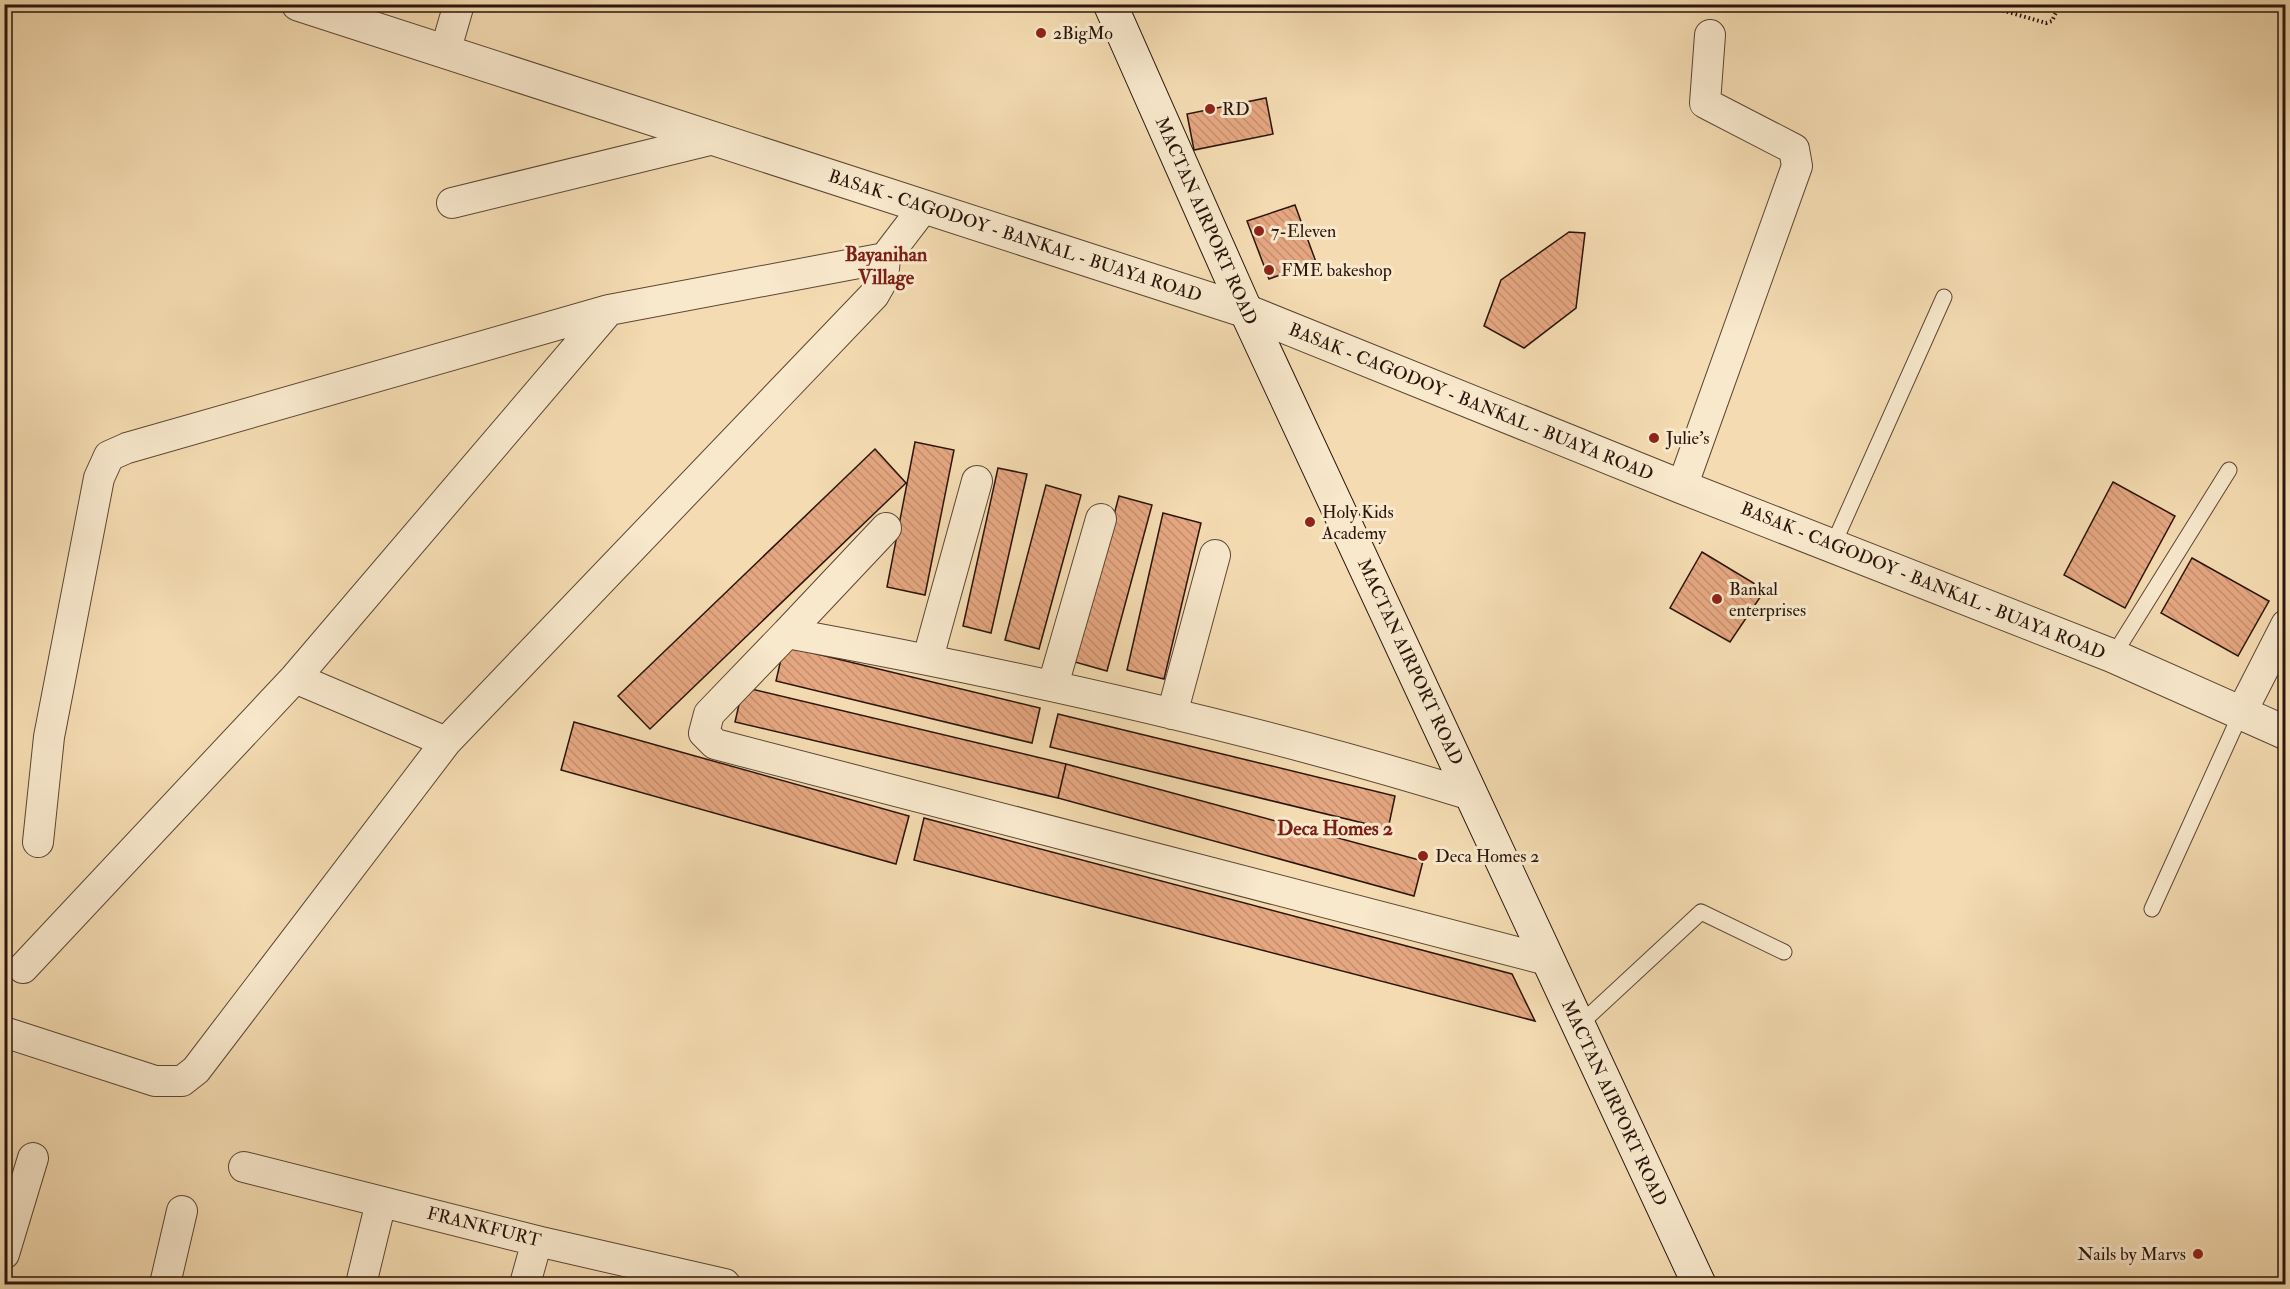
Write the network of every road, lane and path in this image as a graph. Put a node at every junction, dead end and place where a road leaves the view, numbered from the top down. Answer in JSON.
{"nodes":[{"id":1,"x":298,"y":4,"type":"edge"},
{"id":2,"x":459,"y":4,"type":"edge"},
{"id":3,"x":1981,"y":4,"type":"edge"},
{"id":4,"x":2060,"y":4,"type":"edge"},
{"id":5,"x":1117,"y":7,"type":"edge"},
{"id":6,"x":1710,"y":34,"type":"dead end"},
{"id":7,"x":445,"y":52,"type":"junction"},
{"id":8,"x":714,"y":139,"type":"junction"},
{"id":9,"x":452,"y":203,"type":"dead end"},
{"id":10,"x":924,"y":207,"type":"junction"},
{"id":11,"x":885,"y":258,"type":"junction"},
{"id":12,"x":1944,"y":297,"type":"dead end"},
{"id":13,"x":609,"y":310,"type":"junction"},
{"id":14,"x":1246,"y":311,"type":"junction"},
{"id":15,"x":2229,"y":470,"type":"dead end"},
{"id":16,"x":977,"y":481,"type":"dead end"},
{"id":17,"x":1682,"y":487,"type":"junction"},
{"id":18,"x":1101,"y":519,"type":"dead end"},
{"id":19,"x":886,"y":528,"type":"dead end"},
{"id":20,"x":1833,"y":545,"type":"junction"},
{"id":21,"x":1215,"y":555,"type":"dead end"},
{"id":22,"x":2286,"y":625,"type":"edge"},
{"id":23,"x":787,"y":633,"type":"junction"},
{"id":24,"x":2113,"y":656,"type":"junction"},
{"id":25,"x":928,"y":658,"type":"junction"},
{"id":26,"x":296,"y":678,"type":"junction"},
{"id":27,"x":1053,"y":685,"type":"junction"},
{"id":28,"x":2241,"y":713,"type":"junction"},
{"id":29,"x":1172,"y":714,"type":"junction"},
{"id":30,"x":2286,"y":734,"type":"edge"},
{"id":31,"x":446,"y":742,"type":"junction"},
{"id":32,"x":1472,"y":795,"type":"junction"},
{"id":33,"x":38,"y":842,"type":"dead end"},
{"id":34,"x":2151,"y":909,"type":"dead end"},
{"id":35,"x":1784,"y":952,"type":"dead end"},
{"id":36,"x":1547,"y":960,"type":"junction"},
{"id":37,"x":23,"y":968,"type":"dead end"},
{"id":38,"x":1578,"y":1026,"type":"junction"},
{"id":39,"x":4,"y":1032,"type":"edge"},
{"id":40,"x":33,"y":1158,"type":"dead end"},
{"id":41,"x":244,"y":1167,"type":"dead end"},
{"id":42,"x":381,"y":1202,"type":"junction"},
{"id":43,"x":182,"y":1210,"type":"dead end"},
{"id":44,"x":537,"y":1240,"type":"junction"},
{"id":45,"x":4,"y":1254,"type":"edge"},
{"id":46,"x":679,"y":1280,"type":"edge"},
{"id":47,"x":165,"y":1284,"type":"edge"},
{"id":48,"x":361,"y":1284,"type":"edge"},
{"id":49,"x":525,"y":1284,"type":"edge"},
{"id":50,"x":725,"y":1284,"type":"edge"},
{"id":51,"x":1699,"y":1284,"type":"edge"}],
"edges":[{"from":1,"to":7,"type":"street","name":"BASAK - CAGODOY - BANKAL - BUAYA ROAD"},
{"from":2,"to":7,"type":"street"},
{"from":3,"to":4,"type":"path"},
{"from":5,"to":14,"type":"street","name":"MACTAN AIRPORT ROAD"},
{"from":6,"to":17,"type":"street"},
{"from":7,"to":8,"type":"street","name":"BASAK - CAGODOY - BANKAL - BUAYA ROAD"},
{"from":8,"to":9,"type":"street"},
{"from":8,"to":10,"type":"street","name":"BASAK - CAGODOY - BANKAL - BUAYA ROAD"},
{"from":10,"to":11,"type":"street"},
{"from":10,"to":14,"type":"street","name":"BASAK - CAGODOY - BANKAL - BUAYA ROAD"},
{"from":11,"to":13,"type":"street"},
{"from":11,"to":31,"type":"street"},
{"from":12,"to":20,"type":"lane"},
{"from":13,"to":26,"type":"street"},
{"from":13,"to":33,"type":"street"},
{"from":14,"to":17,"type":"street","name":"BASAK - CAGODOY - BANKAL - BUAYA ROAD"},
{"from":14,"to":32,"type":"street","name":"MACTAN AIRPORT ROAD"},
{"from":15,"to":24,"type":"lane"},
{"from":16,"to":25,"type":"street"},
{"from":17,"to":20,"type":"street","name":"BASAK - CAGODOY - BANKAL - BUAYA ROAD"},
{"from":18,"to":27,"type":"street"},
{"from":19,"to":23,"type":"street"},
{"from":20,"to":24,"type":"street","name":"BASAK - CAGODOY - BANKAL - BUAYA ROAD"},
{"from":21,"to":29,"type":"street"},
{"from":22,"to":28,"type":"street"},
{"from":23,"to":25,"type":"street"},
{"from":23,"to":36,"type":"street"},
{"from":24,"to":28,"type":"street","name":"BASAK - CAGODOY - BANKAL - BUAYA ROAD"},
{"from":25,"to":27,"type":"street"},
{"from":26,"to":31,"type":"street"},
{"from":26,"to":37,"type":"street"},
{"from":27,"to":29,"type":"street"},
{"from":28,"to":30,"type":"street","name":"BASAK - CAGODOY - BANKAL - BUAYA ROAD"},
{"from":28,"to":34,"type":"lane"},
{"from":29,"to":32,"type":"street"},
{"from":31,"to":39,"type":"street"},
{"from":32,"to":36,"type":"street","name":"MACTAN AIRPORT ROAD"},
{"from":35,"to":38,"type":"lane"},
{"from":36,"to":38,"type":"street","name":"MACTAN AIRPORT ROAD"},
{"from":38,"to":51,"type":"street","name":"MACTAN AIRPORT ROAD"},
{"from":40,"to":45,"type":"street"},
{"from":41,"to":42,"type":"street","name":"FRANKFURT"},
{"from":42,"to":44,"type":"street","name":"FRANKFURT"},
{"from":42,"to":48,"type":"street"},
{"from":43,"to":47,"type":"street"},
{"from":44,"to":46,"type":"street","name":"FRANKFURT"},
{"from":44,"to":49,"type":"street"},
{"from":46,"to":50,"type":"street","name":"FRANKFURT"}]}
